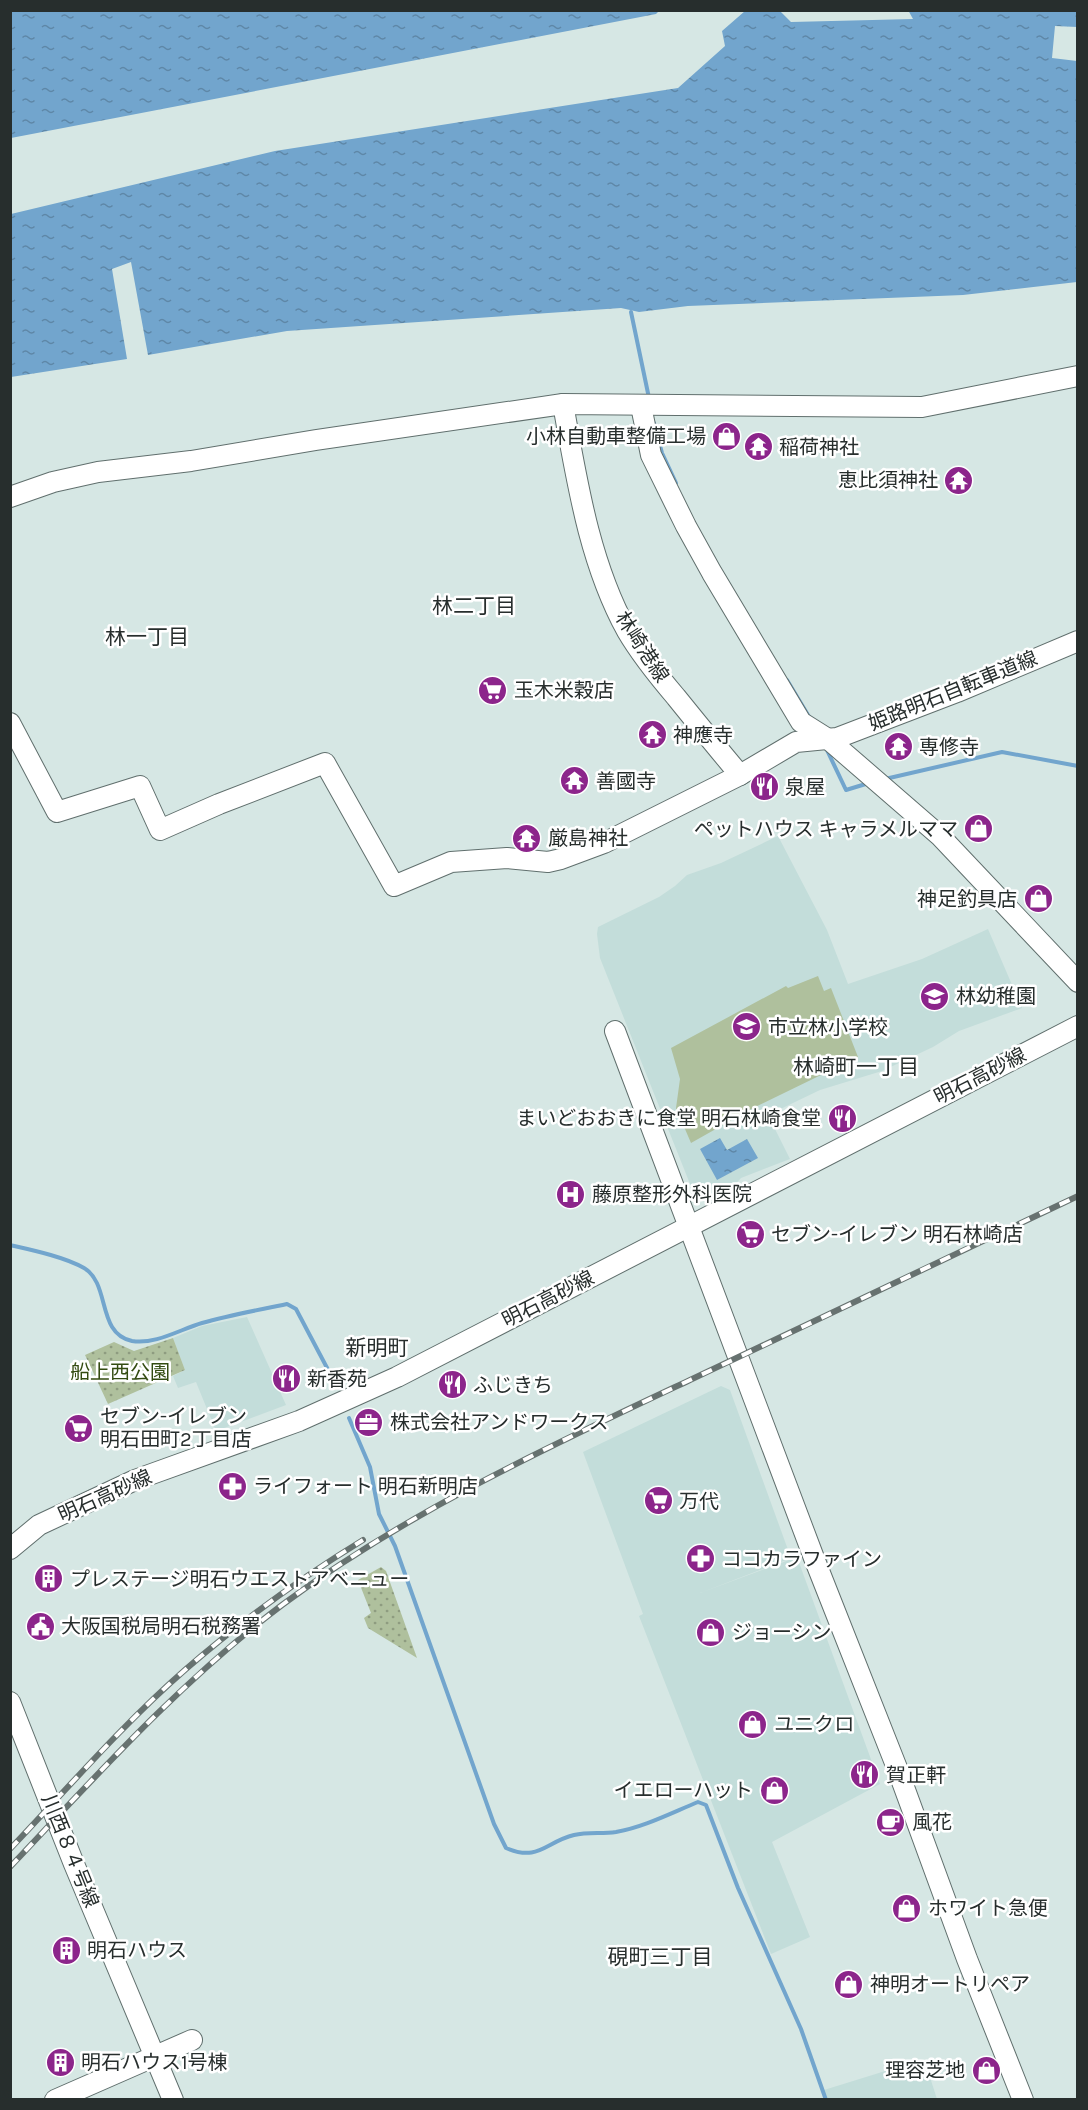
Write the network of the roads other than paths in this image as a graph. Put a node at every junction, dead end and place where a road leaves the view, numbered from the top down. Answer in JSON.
{"nodes":[{"id":1,"x":1077,"y":376,"type":"edge"},
{"id":2,"x":563,"y":404,"type":"junction"},
{"id":3,"x":649,"y":406,"type":"junction"},
{"id":4,"x":10,"y":497,"type":"edge"},
{"id":5,"x":1077,"y":641,"type":"edge"},
{"id":6,"x":10,"y":723,"type":"edge"},
{"id":7,"x":820,"y":736,"type":"junction"},
{"id":8,"x":740,"y":775,"type":"junction"},
{"id":9,"x":1077,"y":982,"type":"edge"},
{"id":10,"x":1077,"y":1026,"type":"edge"},
{"id":11,"x":615,"y":1031,"type":"dead end"},
{"id":12,"x":689,"y":1226,"type":"junction"},
{"id":13,"x":10,"y":1549,"type":"edge"},
{"id":14,"x":10,"y":1702,"type":"edge"},
{"id":15,"x":192,"y":2040,"type":"dead end"},
{"id":16,"x":155,"y":2056,"type":"junction"},
{"id":17,"x":55,"y":2100,"type":"edge"},
{"id":18,"x":173,"y":2100,"type":"edge"},
{"id":19,"x":1023,"y":2100,"type":"edge"}],
"edges":[{"from":1,"to":3,"type":"main road"},
{"from":2,"to":3,"type":"main road"},
{"from":2,"to":4,"type":"main road"},
{"from":2,"to":8,"type":"main road","name":"林崎港線"},
{"from":3,"to":7,"type":"main road"},
{"from":5,"to":7,"type":"main road","name":"姫路明石自転車道線"},
{"from":6,"to":8,"type":"main road"},
{"from":7,"to":8,"type":"main road"},
{"from":7,"to":9,"type":"main road"},
{"from":10,"to":12,"type":"main road","name":"明石高砂線"},
{"from":11,"to":12,"type":"main road"},
{"from":12,"to":13,"type":"main road","name":"明石高砂線"},
{"from":12,"to":19,"type":"main road"},
{"from":14,"to":16,"type":"main road","name":"川西８４号線"},
{"from":15,"to":16,"type":"main road"},
{"from":16,"to":17,"type":"main road"},
{"from":16,"to":18,"type":"main road","name":"川西８４号線"}]}
